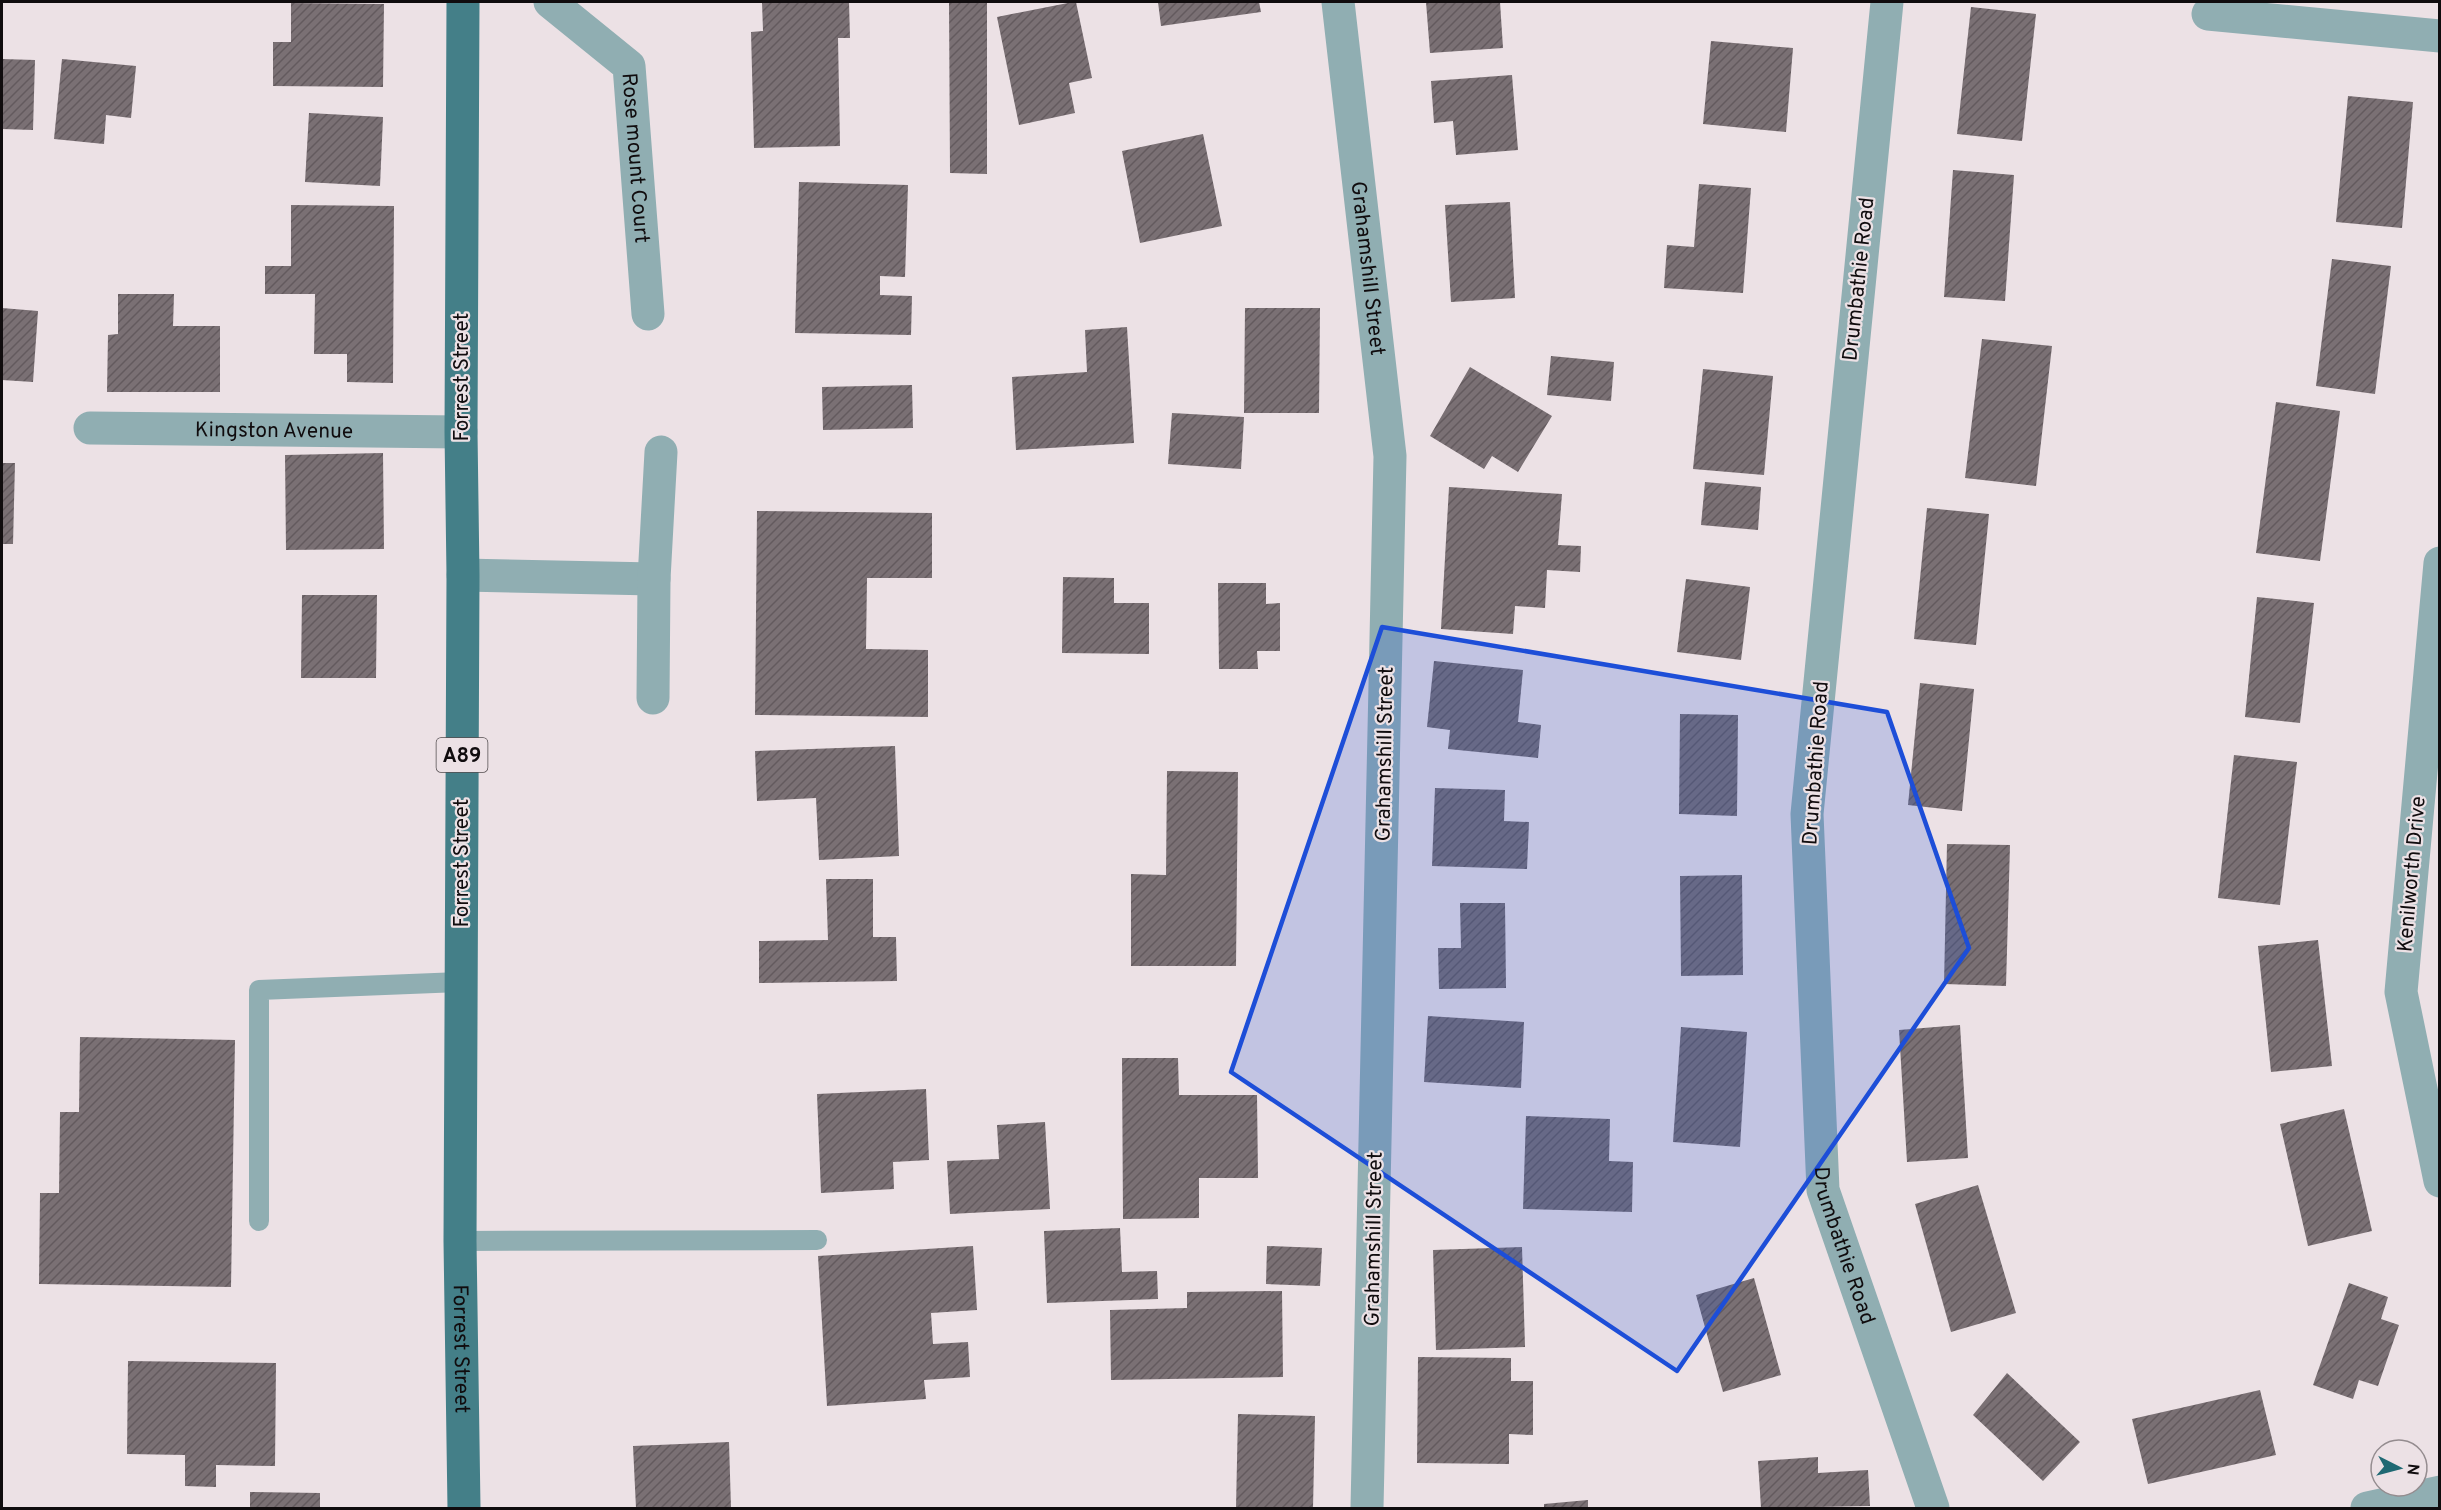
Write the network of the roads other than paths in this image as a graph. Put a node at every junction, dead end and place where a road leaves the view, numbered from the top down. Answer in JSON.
{"nodes":[{"id":1,"x":464,"y":2,"type":"edge"},
{"id":2,"x":550,"y":2,"type":"edge"},
{"id":3,"x":1338,"y":2,"type":"edge"},
{"id":4,"x":1887,"y":2,"type":"edge"},
{"id":5,"x":2208,"y":14,"type":"dead end"},
{"id":6,"x":2439,"y":36,"type":"edge"},
{"id":7,"x":648,"y":314,"type":"dead end"},
{"id":8,"x":90,"y":428,"type":"dead end"},
{"id":9,"x":460,"y":432,"type":"junction"},
{"id":10,"x":662,"y":452,"type":"dead end"},
{"id":11,"x":2439,"y":563,"type":"edge"},
{"id":12,"x":463,"y":576,"type":"junction"},
{"id":13,"x":654,"y":579,"type":"junction"},
{"id":14,"x":653,"y":698,"type":"dead end"},
{"id":15,"x":460,"y":982,"type":"junction"},
{"id":16,"x":2439,"y":1181,"type":"edge"},
{"id":17,"x":259,"y":1221,"type":"dead end"},
{"id":18,"x":817,"y":1240,"type":"dead end"},
{"id":19,"x":460,"y":1241,"type":"junction"},
{"id":20,"x":2439,"y":1492,"type":"edge"},
{"id":21,"x":464,"y":1509,"type":"edge"},
{"id":22,"x":1366,"y":1509,"type":"edge"},
{"id":23,"x":1933,"y":1509,"type":"edge"},
{"id":24,"x":2367,"y":1509,"type":"edge"}],
"edges":[{"from":1,"to":9,"type":"main road","name":"Forrest Street","number":"A89"},
{"from":2,"to":7,"type":"street","name":"Rose mount Court"},
{"from":3,"to":22,"type":"street","name":"Grahamshill Street"},
{"from":4,"to":23,"type":"street","name":"Drumbathie Road"},
{"from":5,"to":6,"type":"street"},
{"from":8,"to":9,"type":"street","name":"Kingston Avenue"},
{"from":9,"to":12,"type":"main road","name":"Forrest Street","number":"A89"},
{"from":10,"to":13,"type":"street"},
{"from":11,"to":16,"type":"street","name":"Kenilworth Drive"},
{"from":12,"to":13,"type":"street"},
{"from":12,"to":15,"type":"main road","name":"Forrest Street","number":"A89"},
{"from":13,"to":14,"type":"street"},
{"from":15,"to":17,"type":"lane"},
{"from":15,"to":19,"type":"main road","name":"Forrest Street","number":"A89"},
{"from":18,"to":19,"type":"lane"},
{"from":19,"to":21,"type":"main road","name":"Forrest Street","number":"A89"},
{"from":20,"to":24,"type":"street"}]}
